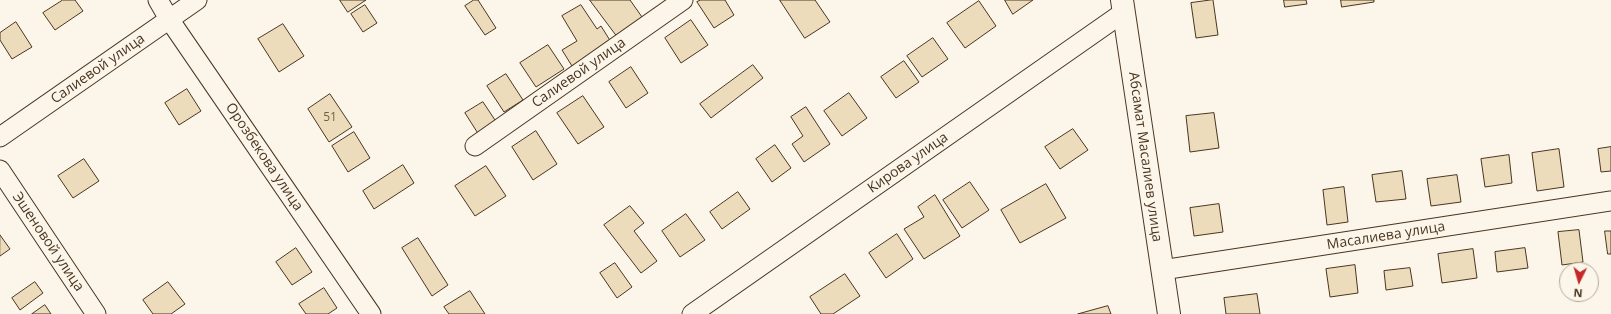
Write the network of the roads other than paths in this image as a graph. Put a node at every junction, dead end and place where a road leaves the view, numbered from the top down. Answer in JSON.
{"nodes":[{"id":1,"x":158,"y":0,"type":"edge"},
{"id":2,"x":197,"y":0,"type":"edge"},
{"id":3,"x":683,"y":0,"type":"edge"},
{"id":4,"x":1123,"y":6,"type":"edge"},
{"id":5,"x":169,"y":19,"type":"junction"},
{"id":6,"x":0,"y":137,"type":"edge"},
{"id":7,"x":476,"y":146,"type":"dead end"},
{"id":8,"x":0,"y":170,"type":"edge"},
{"id":9,"x":1611,"y":201,"type":"edge"},
{"id":10,"x":1162,"y":270,"type":"junction"},
{"id":11,"x":96,"y":314,"type":"edge"},
{"id":12,"x":371,"y":314,"type":"edge"},
{"id":13,"x":692,"y":314,"type":"edge"},
{"id":14,"x":1169,"y":314,"type":"edge"}],
"edges":[{"from":1,"to":5,"type":"street","name":"Орозбекова улица"},
{"from":2,"to":5,"type":"street","name":"Салиевой улица"},
{"from":3,"to":7,"type":"street","name":"Салиевой улица"},
{"from":4,"to":10,"type":"street","name":"Абсамат Масалиев улица"},
{"from":4,"to":13,"type":"street","name":"Кирова улица"},
{"from":5,"to":6,"type":"street","name":"Салиевой улица"},
{"from":5,"to":12,"type":"street","name":"Орозбекова улица"},
{"from":8,"to":11,"type":"street","name":"Эшеновой улица"},
{"from":9,"to":10,"type":"street","name":"Масалиева улица"},
{"from":10,"to":14,"type":"street","name":"Абсамат Масалиев улица"}]}
